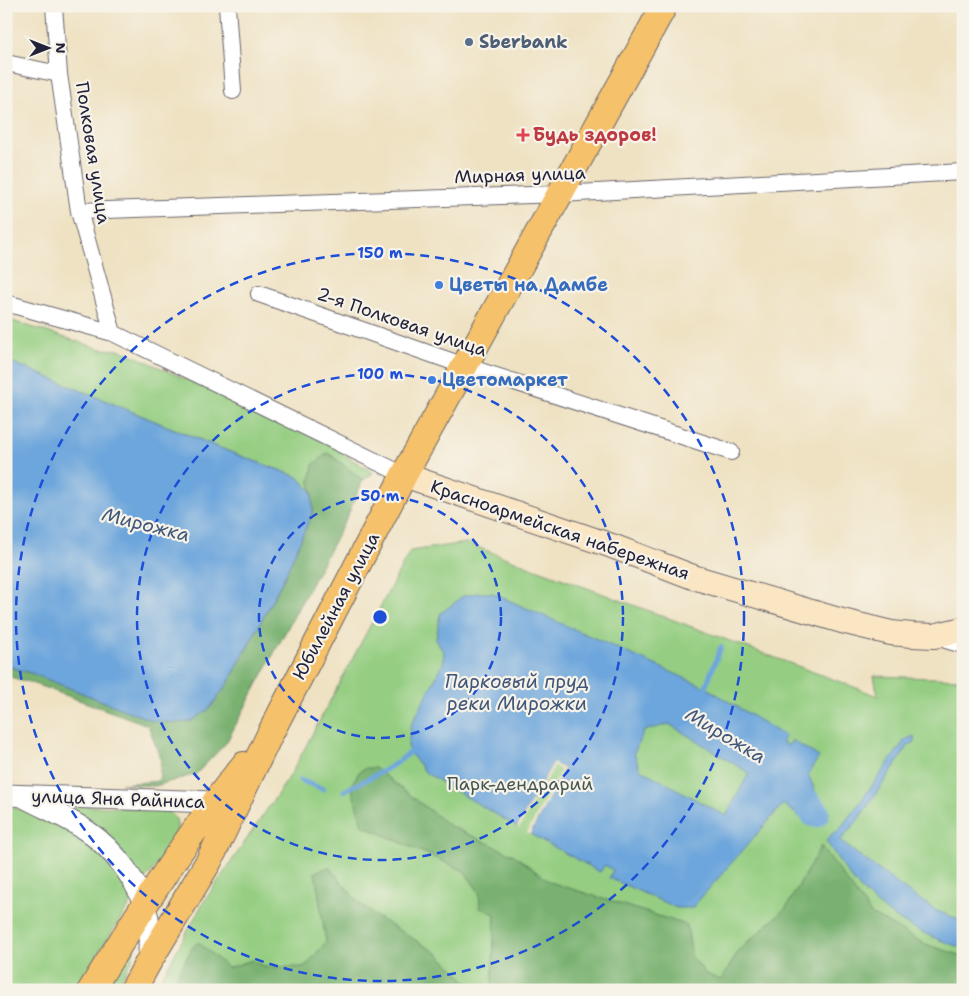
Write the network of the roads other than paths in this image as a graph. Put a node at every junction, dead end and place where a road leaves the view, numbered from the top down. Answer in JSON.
{"nodes":[{"id":1,"x":54,"y":6,"type":"edge"},
{"id":2,"x":227,"y":6,"type":"edge"},
{"id":3,"x":664,"y":6,"type":"edge"},
{"id":4,"x":6,"y":63,"type":"edge"},
{"id":5,"x":60,"y":74,"type":"junction"},
{"id":6,"x":233,"y":91,"type":"dead end"},
{"id":7,"x":963,"y":172,"type":"edge"},
{"id":8,"x":560,"y":194,"type":"junction"},
{"id":9,"x":79,"y":211,"type":"junction"},
{"id":10,"x":259,"y":294,"type":"dead end"},
{"id":11,"x":6,"y":303,"type":"edge"},
{"id":12,"x":113,"y":332,"type":"junction"},
{"id":13,"x":465,"y":366,"type":"junction"},
{"id":14,"x":731,"y":452,"type":"dead end"},
{"id":15,"x":404,"y":475,"type":"junction"},
{"id":16,"x":963,"y":629,"type":"edge"},
{"id":17,"x":934,"y":636,"type":"junction"},
{"id":18,"x":963,"y":645,"type":"edge"},
{"id":19,"x":270,"y":734,"type":"junction"},
{"id":20,"x":14,"y":796,"type":"edge"},
{"id":21,"x":214,"y":802,"type":"junction"},
{"id":22,"x":144,"y":906,"type":"junction"},
{"id":23,"x":149,"y":960,"type":"junction"},
{"id":24,"x":91,"y":990,"type":"edge"},
{"id":25,"x":133,"y":990,"type":"edge"}],
"edges":[{"from":1,"to":5,"type":"street","name":"Полковая улица"},
{"from":2,"to":6,"type":"street"},
{"from":3,"to":8,"type":"main road","name":"Юбилейная улица"},
{"from":4,"to":5,"type":"street"},
{"from":5,"to":9,"type":"street","name":"Полковая улица"},
{"from":7,"to":8,"type":"street","name":"Мирная улица"},
{"from":8,"to":9,"type":"street","name":"Мирная улица"},
{"from":8,"to":13,"type":"main road","name":"Юбилейная улица"},
{"from":9,"to":12,"type":"street","name":"Полковая улица"},
{"from":10,"to":13,"type":"street","name":"2-я Полковая улица"},
{"from":11,"to":12,"type":"street","name":"Красноармейская набережная"},
{"from":12,"to":15,"type":"street","name":"Красноармейская набережная"},
{"from":13,"to":14,"type":"street","name":"2-я Полковая улица"},
{"from":13,"to":15,"type":"main road","name":"Юбилейная улица"},
{"from":15,"to":17,"type":"main road","name":"Красноармейская набережная"},
{"from":15,"to":19,"type":"main road","name":"Юбилейная улица"},
{"from":16,"to":17,"type":"main road"},
{"from":17,"to":18,"type":"street","name":"Красноармейская набережная"},
{"from":19,"to":21,"type":"main road","name":"Юбилейная улица"},
{"from":19,"to":23,"type":"main road","name":"Юбилейная улица"},
{"from":20,"to":21,"type":"street","name":"улица Яна Райниса"},
{"from":20,"to":22,"type":"street","name":"улица Яна Райниса"},
{"from":21,"to":22,"type":"main road","name":"Юбилейная улица"},
{"from":22,"to":23,"type":"street","name":"улица Яна Райниса"},
{"from":22,"to":24,"type":"main road","name":"Юбилейная улица"},
{"from":23,"to":25,"type":"main road","name":"Юбилейная улица"}]}
